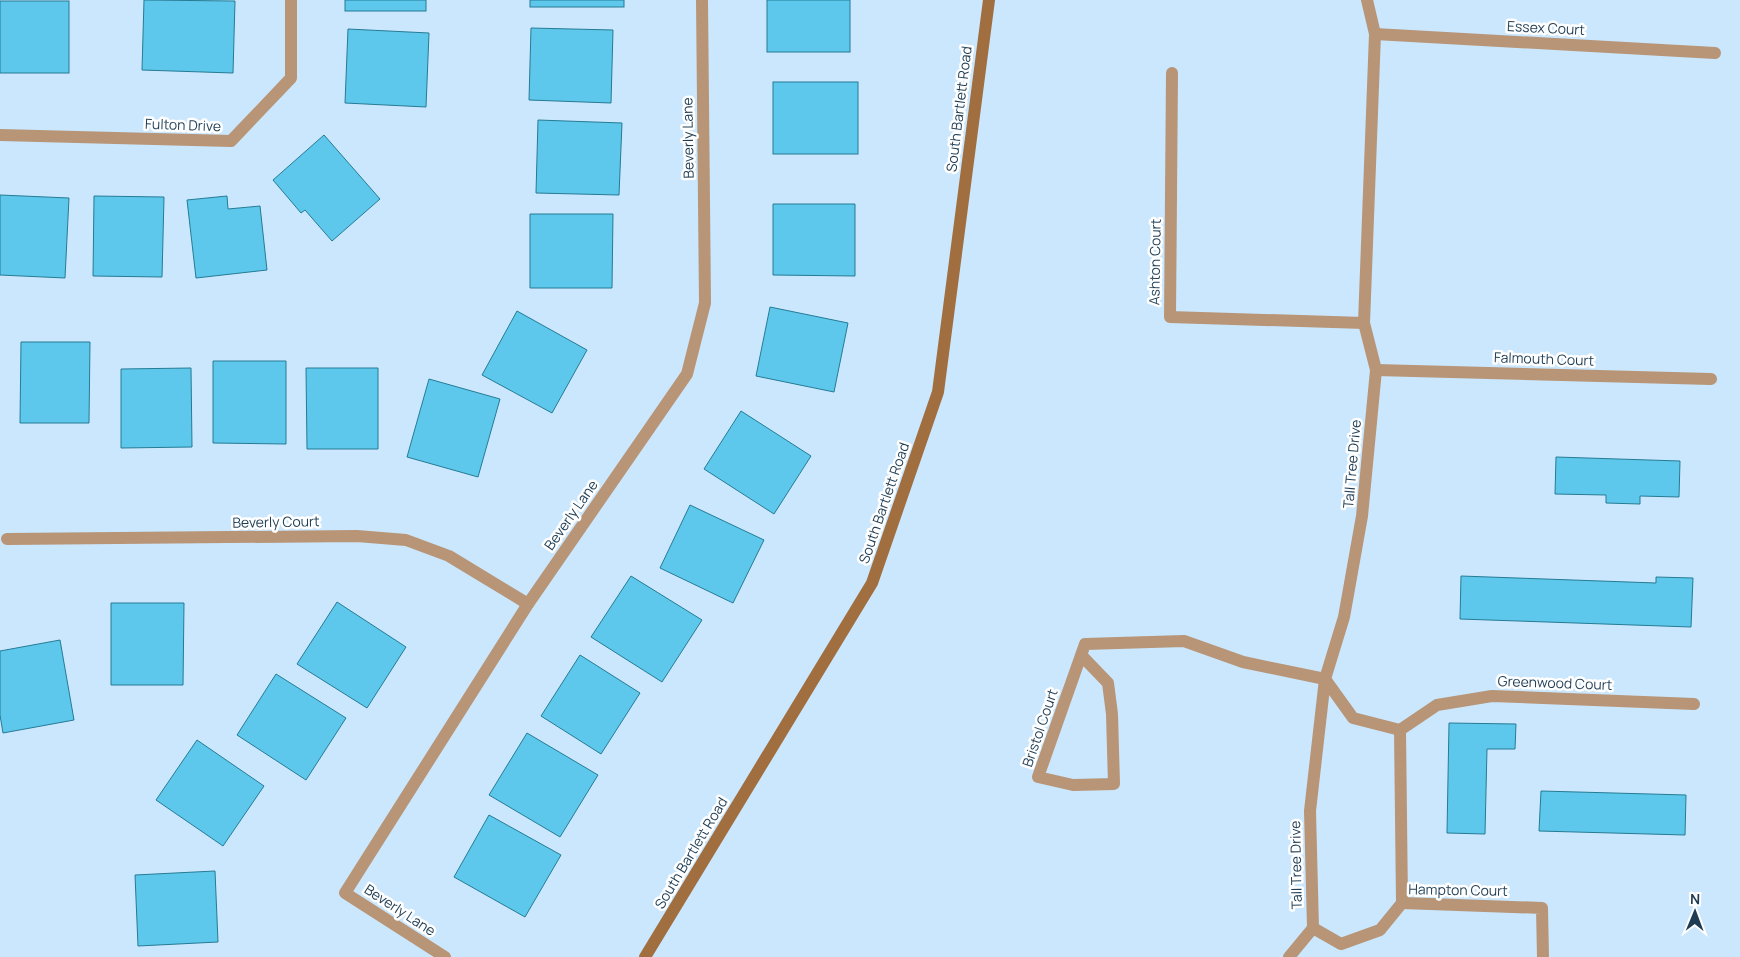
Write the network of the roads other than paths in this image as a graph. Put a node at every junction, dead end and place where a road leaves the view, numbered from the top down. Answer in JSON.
{"nodes":[{"id":1,"x":291,"y":0,"type":"edge"},
{"id":2,"x":702,"y":0,"type":"edge"},
{"id":3,"x":989,"y":0,"type":"edge"},
{"id":4,"x":1367,"y":0,"type":"edge"},
{"id":5,"x":1375,"y":34,"type":"junction"},
{"id":6,"x":1716,"y":53,"type":"dead end"},
{"id":7,"x":1172,"y":73,"type":"dead end"},
{"id":8,"x":0,"y":135,"type":"edge"},
{"id":9,"x":1364,"y":324,"type":"junction"},
{"id":10,"x":1376,"y":370,"type":"junction"},
{"id":11,"x":1710,"y":379,"type":"dead end"},
{"id":12,"x":7,"y":540,"type":"dead end"},
{"id":13,"x":528,"y":604,"type":"junction"},
{"id":14,"x":1081,"y":655,"type":"junction"},
{"id":15,"x":1325,"y":679,"type":"junction"},
{"id":16,"x":1694,"y":704,"type":"dead end"},
{"id":17,"x":1400,"y":730,"type":"junction"},
{"id":18,"x":1402,"y":903,"type":"junction"},
{"id":19,"x":1313,"y":928,"type":"junction"},
{"id":20,"x":446,"y":957,"type":"edge"},
{"id":21,"x":645,"y":957,"type":"edge"},
{"id":22,"x":1289,"y":957,"type":"edge"},
{"id":23,"x":1543,"y":957,"type":"edge"}],
"edges":[{"from":1,"to":8,"type":"street","name":"Fulton Drive"},
{"from":2,"to":13,"type":"street","name":"Beverly Lane"},
{"from":3,"to":21,"type":"main road","name":"South Bartlett Road"},
{"from":4,"to":5,"type":"street","name":"Tall Tree Drive"},
{"from":5,"to":6,"type":"street","name":"Essex Court"},
{"from":5,"to":9,"type":"street","name":"Tall Tree Drive"},
{"from":7,"to":9,"type":"street","name":"Ashton Court"},
{"from":9,"to":10,"type":"street","name":"Tall Tree Drive"},
{"from":10,"to":11,"type":"street","name":"Falmouth Court"},
{"from":10,"to":15,"type":"street","name":"Tall Tree Drive"},
{"from":12,"to":13,"type":"street","name":"Beverly Court"},
{"from":13,"to":20,"type":"street","name":"Beverly Lane"},
{"from":14,"to":14,"type":"street","name":"Bristol Court"},
{"from":14,"to":15,"type":"street"},
{"from":15,"to":17,"type":"street"},
{"from":15,"to":19,"type":"street","name":"Tall Tree Drive"},
{"from":16,"to":17,"type":"street","name":"Greenwood Court"},
{"from":17,"to":18,"type":"street"},
{"from":18,"to":19,"type":"street","name":"Hampton Court"},
{"from":18,"to":23,"type":"street","name":"Hampton Court"},
{"from":19,"to":22,"type":"street"}]}
